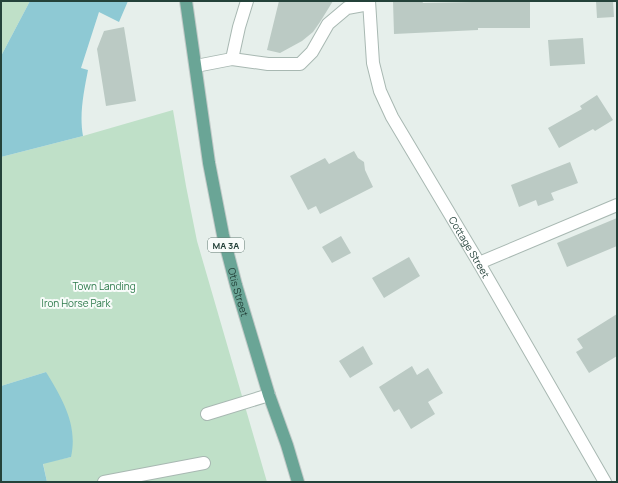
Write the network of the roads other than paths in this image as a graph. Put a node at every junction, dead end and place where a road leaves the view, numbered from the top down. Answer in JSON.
{"nodes":[{"id":1,"x":186,"y":1,"type":"edge"},
{"id":2,"x":247,"y":1,"type":"edge"},
{"id":3,"x":369,"y":3,"type":"edge"},
{"id":4,"x":232,"y":59,"type":"junction"},
{"id":5,"x":196,"y":66,"type":"junction"},
{"id":6,"x":617,"y":205,"type":"edge"},
{"id":7,"x":479,"y":263,"type":"junction"},
{"id":8,"x":269,"y":395,"type":"junction"},
{"id":9,"x":206,"y":414,"type":"dead end"},
{"id":10,"x":204,"y":462,"type":"dead end"},
{"id":11,"x":104,"y":482,"type":"edge"},
{"id":12,"x":298,"y":482,"type":"edge"},
{"id":13,"x":605,"y":482,"type":"edge"}],
"edges":[{"from":1,"to":5,"type":"main road","name":"Otis Street","number":"MA 3A"},
{"from":2,"to":4,"type":"street"},
{"from":3,"to":4,"type":"street"},
{"from":3,"to":7,"type":"street","name":"Cottage Street"},
{"from":4,"to":5,"type":"street"},
{"from":5,"to":8,"type":"main road","name":"Otis Street","number":"MA 3A"},
{"from":6,"to":7,"type":"street"},
{"from":7,"to":13,"type":"street","name":"Cottage Street"},
{"from":8,"to":9,"type":"street"},
{"from":8,"to":12,"type":"main road","name":"Otis Street","number":"MA 3A"},
{"from":10,"to":11,"type":"street"}]}
